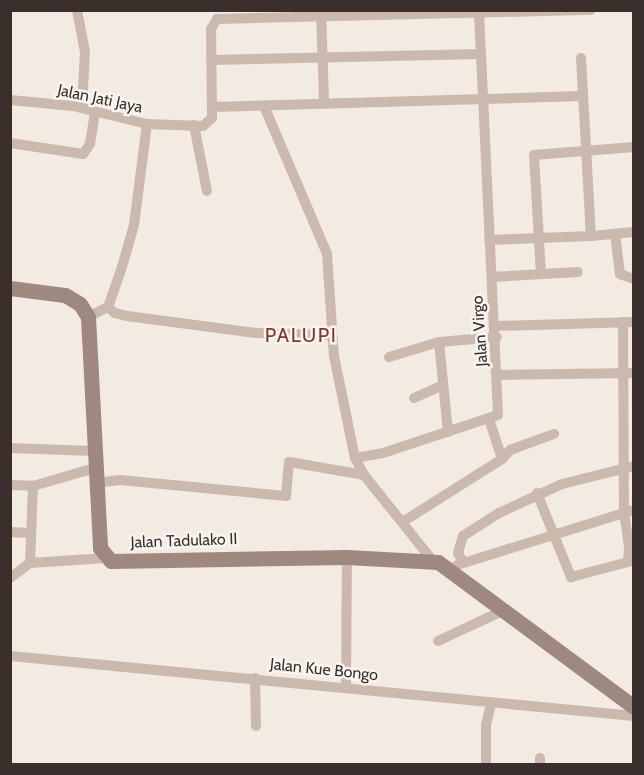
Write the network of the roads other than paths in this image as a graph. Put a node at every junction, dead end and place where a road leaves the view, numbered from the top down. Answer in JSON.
{"nodes":[{"id":1,"x":77,"y":10,"type":"edge"},
{"id":2,"x":591,"y":10,"type":"edge"},
{"id":3,"x":479,"y":12,"type":"edge"},
{"id":4,"x":321,"y":13,"type":"edge"},
{"id":5,"x":481,"y":54,"type":"junction"},
{"id":6,"x":322,"y":56,"type":"junction"},
{"id":7,"x":581,"y":58,"type":"dead end"},
{"id":8,"x":212,"y":60,"type":"junction"},
{"id":9,"x":482,"y":96,"type":"junction"},
{"id":10,"x":580,"y":96,"type":"junction"},
{"id":11,"x":10,"y":100,"type":"edge"},
{"id":12,"x":324,"y":101,"type":"junction"},
{"id":13,"x":264,"y":106,"type":"junction"},
{"id":14,"x":212,"y":107,"type":"junction"},
{"id":15,"x":82,"y":108,"type":"junction"},
{"id":16,"x":95,"y":112,"type":"junction"},
{"id":17,"x":147,"y":124,"type":"junction"},
{"id":18,"x":194,"y":125,"type":"junction"},
{"id":19,"x":10,"y":143,"type":"edge"},
{"id":20,"x":633,"y":147,"type":"edge"},
{"id":21,"x":584,"y":150,"type":"junction"},
{"id":22,"x":207,"y":191,"type":"dead end"},
{"id":23,"x":633,"y":232,"type":"edge"},
{"id":24,"x":615,"y":234,"type":"junction"},
{"id":25,"x":591,"y":236,"type":"junction"},
{"id":26,"x":489,"y":240,"type":"junction"},
{"id":27,"x":539,"y":240,"type":"junction"},
{"id":28,"x":578,"y":272,"type":"dead end"},
{"id":29,"x":541,"y":274,"type":"junction"},
{"id":30,"x":492,"y":277,"type":"junction"},
{"id":31,"x":633,"y":279,"type":"edge"},
{"id":32,"x":10,"y":288,"type":"edge"},
{"id":33,"x":108,"y":307,"type":"junction"},
{"id":34,"x":88,"y":317,"type":"junction"},
{"id":35,"x":628,"y":322,"type":"edge"},
{"id":36,"x":496,"y":331,"type":"junction"},
{"id":37,"x":332,"y":336,"type":"junction"},
{"id":38,"x":439,"y":342,"type":"junction"},
{"id":39,"x":389,"y":357,"type":"dead end"},
{"id":40,"x":629,"y":373,"type":"edge"},
{"id":41,"x":498,"y":375,"type":"junction"},
{"id":42,"x":443,"y":386,"type":"junction"},
{"id":43,"x":414,"y":398,"type":"dead end"},
{"id":44,"x":489,"y":418,"type":"junction"},
{"id":45,"x":630,"y":424,"type":"edge"},
{"id":46,"x":448,"y":432,"type":"junction"},
{"id":47,"x":554,"y":434,"type":"dead end"},
{"id":48,"x":10,"y":448,"type":"edge"},
{"id":49,"x":94,"y":451,"type":"junction"},
{"id":50,"x":355,"y":458,"type":"junction"},
{"id":51,"x":502,"y":459,"type":"junction"},
{"id":52,"x":629,"y":467,"type":"edge"},
{"id":53,"x":96,"y":475,"type":"junction"},
{"id":54,"x":364,"y":475,"type":"junction"},
{"id":55,"x":10,"y":485,"type":"edge"},
{"id":56,"x":33,"y":486,"type":"junction"},
{"id":57,"x":537,"y":493,"type":"junction"},
{"id":58,"x":629,"y":510,"type":"edge"},
{"id":59,"x":404,"y":521,"type":"junction"},
{"id":60,"x":10,"y":532,"type":"edge"},
{"id":61,"x":29,"y":533,"type":"junction"},
{"id":62,"x":552,"y":533,"type":"junction"},
{"id":63,"x":631,"y":548,"type":"edge"},
{"id":64,"x":347,"y":557,"type":"junction"},
{"id":65,"x":106,"y":558,"type":"junction"},
{"id":66,"x":433,"y":561,"type":"junction"},
{"id":67,"x":30,"y":563,"type":"junction"},
{"id":68,"x":456,"y":566,"type":"junction"},
{"id":69,"x":10,"y":578,"type":"edge"},
{"id":70,"x":502,"y":611,"type":"junction"},
{"id":71,"x":438,"y":641,"type":"dead end"},
{"id":72,"x":10,"y":656,"type":"edge"},
{"id":73,"x":255,"y":678,"type":"junction"},
{"id":74,"x":346,"y":687,"type":"junction"},
{"id":75,"x":491,"y":703,"type":"junction"},
{"id":76,"x":633,"y":707,"type":"edge"},
{"id":77,"x":633,"y":716,"type":"edge"},
{"id":78,"x":256,"y":726,"type":"dead end"},
{"id":79,"x":486,"y":765,"type":"edge"}],
"edges":[{"from":1,"to":15,"type":"street"},
{"from":2,"to":3,"type":"street"},
{"from":3,"to":4,"type":"street"},
{"from":3,"to":5,"type":"street","name":"Jalan Virgo"},
{"from":4,"to":6,"type":"street"},
{"from":4,"to":8,"type":"street"},
{"from":5,"to":6,"type":"street"},
{"from":5,"to":9,"type":"street","name":"Jalan Virgo"},
{"from":6,"to":8,"type":"street"},
{"from":6,"to":12,"type":"street"},
{"from":7,"to":10,"type":"street"},
{"from":8,"to":14,"type":"street"},
{"from":9,"to":10,"type":"street"},
{"from":9,"to":12,"type":"street"},
{"from":9,"to":26,"type":"street","name":"Jalan Virgo"},
{"from":10,"to":21,"type":"street"},
{"from":11,"to":15,"type":"street","name":"Jalan Jati Jaya"},
{"from":12,"to":13,"type":"street"},
{"from":13,"to":14,"type":"street"},
{"from":13,"to":37,"type":"street"},
{"from":14,"to":18,"type":"street"},
{"from":15,"to":16,"type":"street","name":"Jalan Jati Jaya"},
{"from":16,"to":17,"type":"street","name":"Jalan Jati Jaya"},
{"from":16,"to":19,"type":"street"},
{"from":17,"to":18,"type":"street"},
{"from":17,"to":33,"type":"street"},
{"from":18,"to":22,"type":"street"},
{"from":20,"to":21,"type":"street"},
{"from":21,"to":25,"type":"street"},
{"from":21,"to":27,"type":"street"},
{"from":23,"to":24,"type":"street"},
{"from":24,"to":25,"type":"street"},
{"from":24,"to":31,"type":"street"},
{"from":25,"to":27,"type":"street"},
{"from":26,"to":27,"type":"street"},
{"from":26,"to":30,"type":"street","name":"Jalan Virgo"},
{"from":27,"to":29,"type":"street"},
{"from":28,"to":29,"type":"street"},
{"from":29,"to":30,"type":"street"},
{"from":30,"to":36,"type":"street","name":"Jalan Virgo"},
{"from":32,"to":34,"type":"main road"},
{"from":33,"to":34,"type":"street"},
{"from":33,"to":37,"type":"street"},
{"from":34,"to":49,"type":"main road"},
{"from":35,"to":36,"type":"street"},
{"from":35,"to":40,"type":"street"},
{"from":36,"to":38,"type":"street"},
{"from":36,"to":41,"type":"street","name":"Jalan Virgo"},
{"from":37,"to":50,"type":"street"},
{"from":38,"to":39,"type":"street"},
{"from":38,"to":42,"type":"street"},
{"from":40,"to":41,"type":"street"},
{"from":40,"to":45,"type":"street"},
{"from":41,"to":44,"type":"street","name":"Jalan Virgo"},
{"from":42,"to":43,"type":"street"},
{"from":42,"to":46,"type":"street"},
{"from":44,"to":46,"type":"street"},
{"from":44,"to":51,"type":"street"},
{"from":45,"to":52,"type":"street"},
{"from":46,"to":50,"type":"street"},
{"from":47,"to":51,"type":"street"},
{"from":48,"to":49,"type":"street"},
{"from":49,"to":53,"type":"main road"},
{"from":50,"to":54,"type":"street"},
{"from":51,"to":59,"type":"street"},
{"from":52,"to":57,"type":"street"},
{"from":52,"to":58,"type":"street"},
{"from":53,"to":54,"type":"street"},
{"from":53,"to":56,"type":"street"},
{"from":53,"to":65,"type":"main road"},
{"from":54,"to":59,"type":"street"},
{"from":55,"to":56,"type":"street"},
{"from":56,"to":61,"type":"street"},
{"from":57,"to":62,"type":"street"},
{"from":57,"to":68,"type":"street"},
{"from":58,"to":62,"type":"street"},
{"from":58,"to":63,"type":"street"},
{"from":59,"to":66,"type":"street"},
{"from":60,"to":61,"type":"street"},
{"from":61,"to":67,"type":"street"},
{"from":62,"to":63,"type":"street"},
{"from":62,"to":68,"type":"street"},
{"from":64,"to":65,"type":"main road","name":"Jalan Tadulako II"},
{"from":64,"to":66,"type":"main road","name":"Jalan Tadulako II"},
{"from":64,"to":74,"type":"street"},
{"from":65,"to":67,"type":"street"},
{"from":66,"to":68,"type":"main road","name":"Jalan Tadulako II"},
{"from":67,"to":69,"type":"street"},
{"from":68,"to":70,"type":"main road","name":"Jalan Tadulako II"},
{"from":70,"to":71,"type":"street"},
{"from":70,"to":76,"type":"main road","name":"Jalan Tadulako II"},
{"from":72,"to":73,"type":"street","name":"Jalan Kue Bongo"},
{"from":73,"to":74,"type":"street","name":"Jalan Kue Bongo"},
{"from":73,"to":78,"type":"street"},
{"from":74,"to":75,"type":"street","name":"Jalan Kue Bongo"},
{"from":75,"to":77,"type":"street","name":"Jalan Kue Bongo"},
{"from":75,"to":79,"type":"street"}]}
